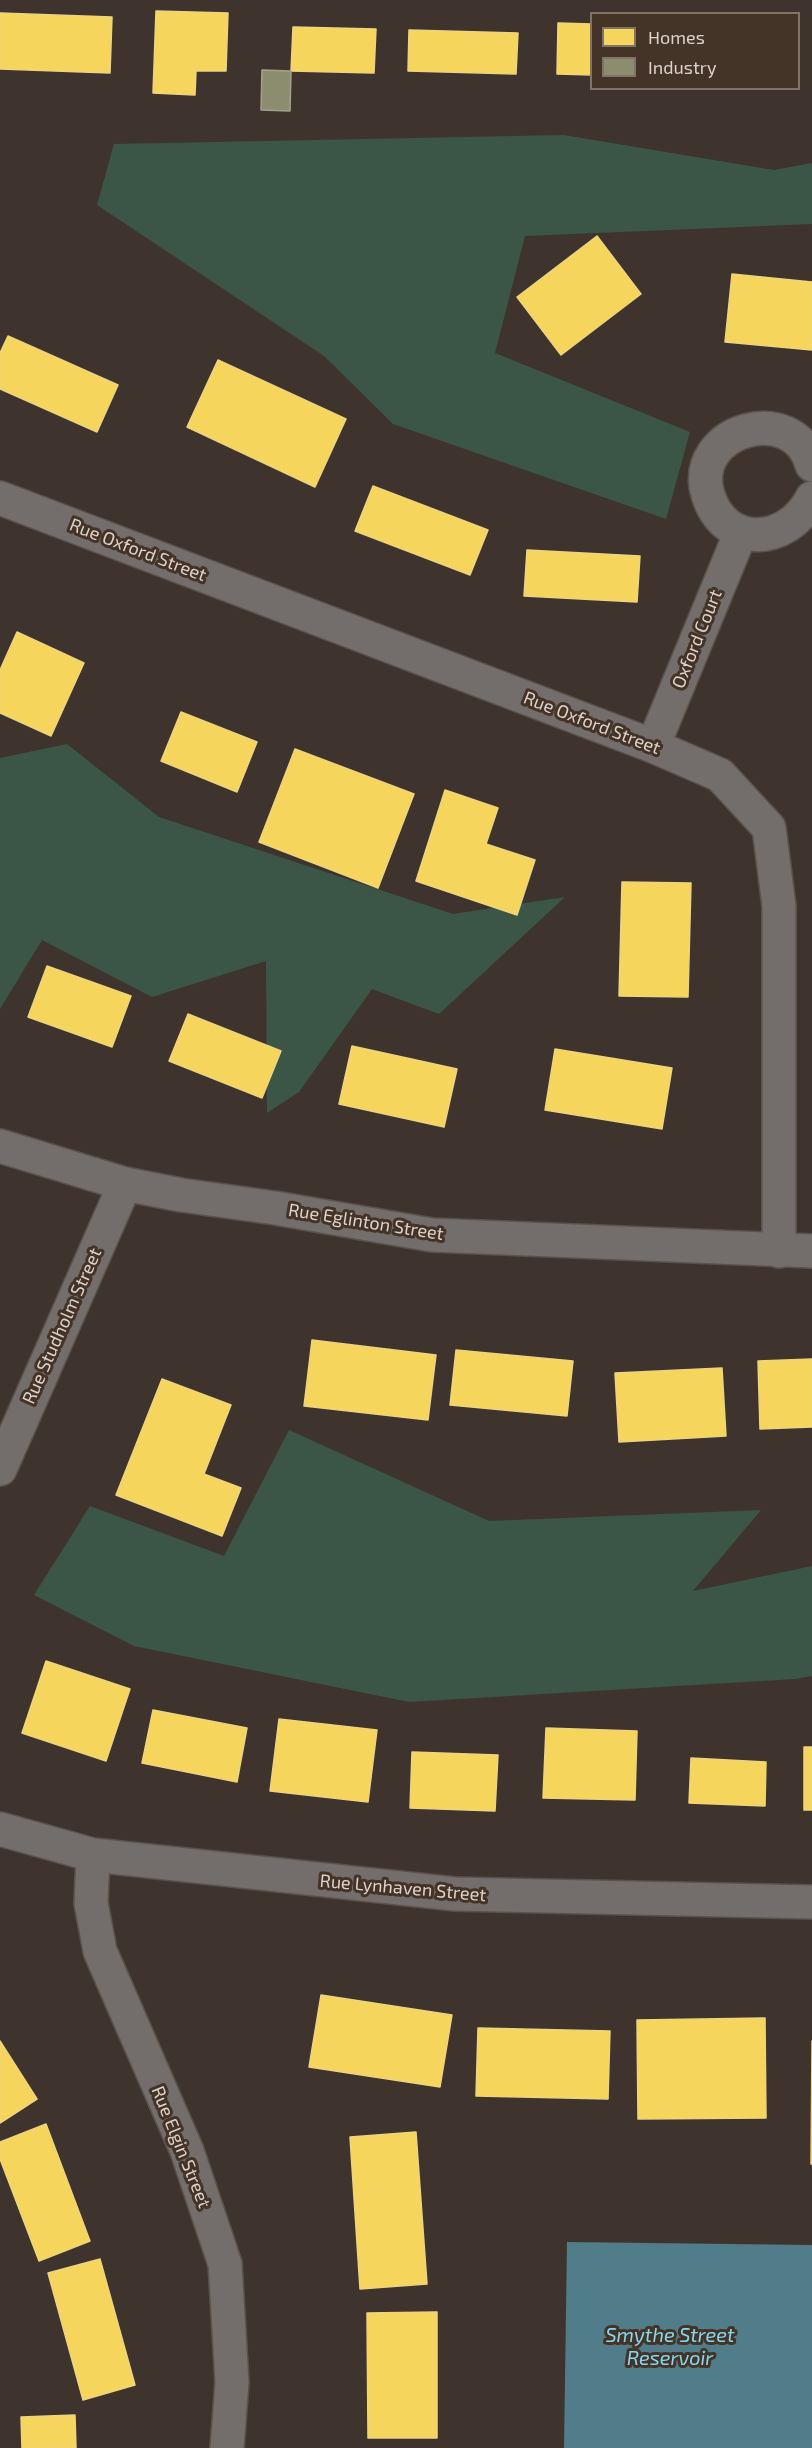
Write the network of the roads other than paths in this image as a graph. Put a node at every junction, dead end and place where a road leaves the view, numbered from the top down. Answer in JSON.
{"nodes":[{"id":1,"x":812,"y":465,"type":"edge"},
{"id":2,"x":0,"y":498,"type":"edge"},
{"id":3,"x":812,"y":498,"type":"edge"},
{"id":4,"x":741,"y":531,"type":"junction"},
{"id":5,"x":653,"y":746,"type":"junction"},
{"id":6,"x":0,"y":1146,"type":"edge"},
{"id":7,"x":125,"y":1184,"type":"junction"},
{"id":8,"x":779,"y":1251,"type":"junction"},
{"id":9,"x":812,"y":1251,"type":"edge"},
{"id":10,"x":0,"y":1469,"type":"edge"},
{"id":11,"x":0,"y":1829,"type":"edge"},
{"id":12,"x":93,"y":1855,"type":"junction"},
{"id":13,"x":812,"y":1902,"type":"edge"},
{"id":14,"x":227,"y":2448,"type":"edge"}],
"edges":[{"from":1,"to":4,"type":"street"},
{"from":2,"to":5,"type":"street","name":"Rue Oxford Street"},
{"from":3,"to":4,"type":"street"},
{"from":4,"to":5,"type":"street","name":"Oxford Court"},
{"from":5,"to":8,"type":"street","name":"Rue Oxford Street"},
{"from":6,"to":7,"type":"street","name":"Rue Eglinton Street"},
{"from":7,"to":8,"type":"street","name":"Rue Eglinton Street"},
{"from":7,"to":10,"type":"street","name":"Rue Studholm Street"},
{"from":8,"to":9,"type":"street","name":"Rue Eglinton Street"},
{"from":11,"to":12,"type":"street","name":"Rue Lynhaven Street"},
{"from":12,"to":13,"type":"street","name":"Rue Lynhaven Street"},
{"from":12,"to":14,"type":"street","name":"Rue Elgin Street"}]}
